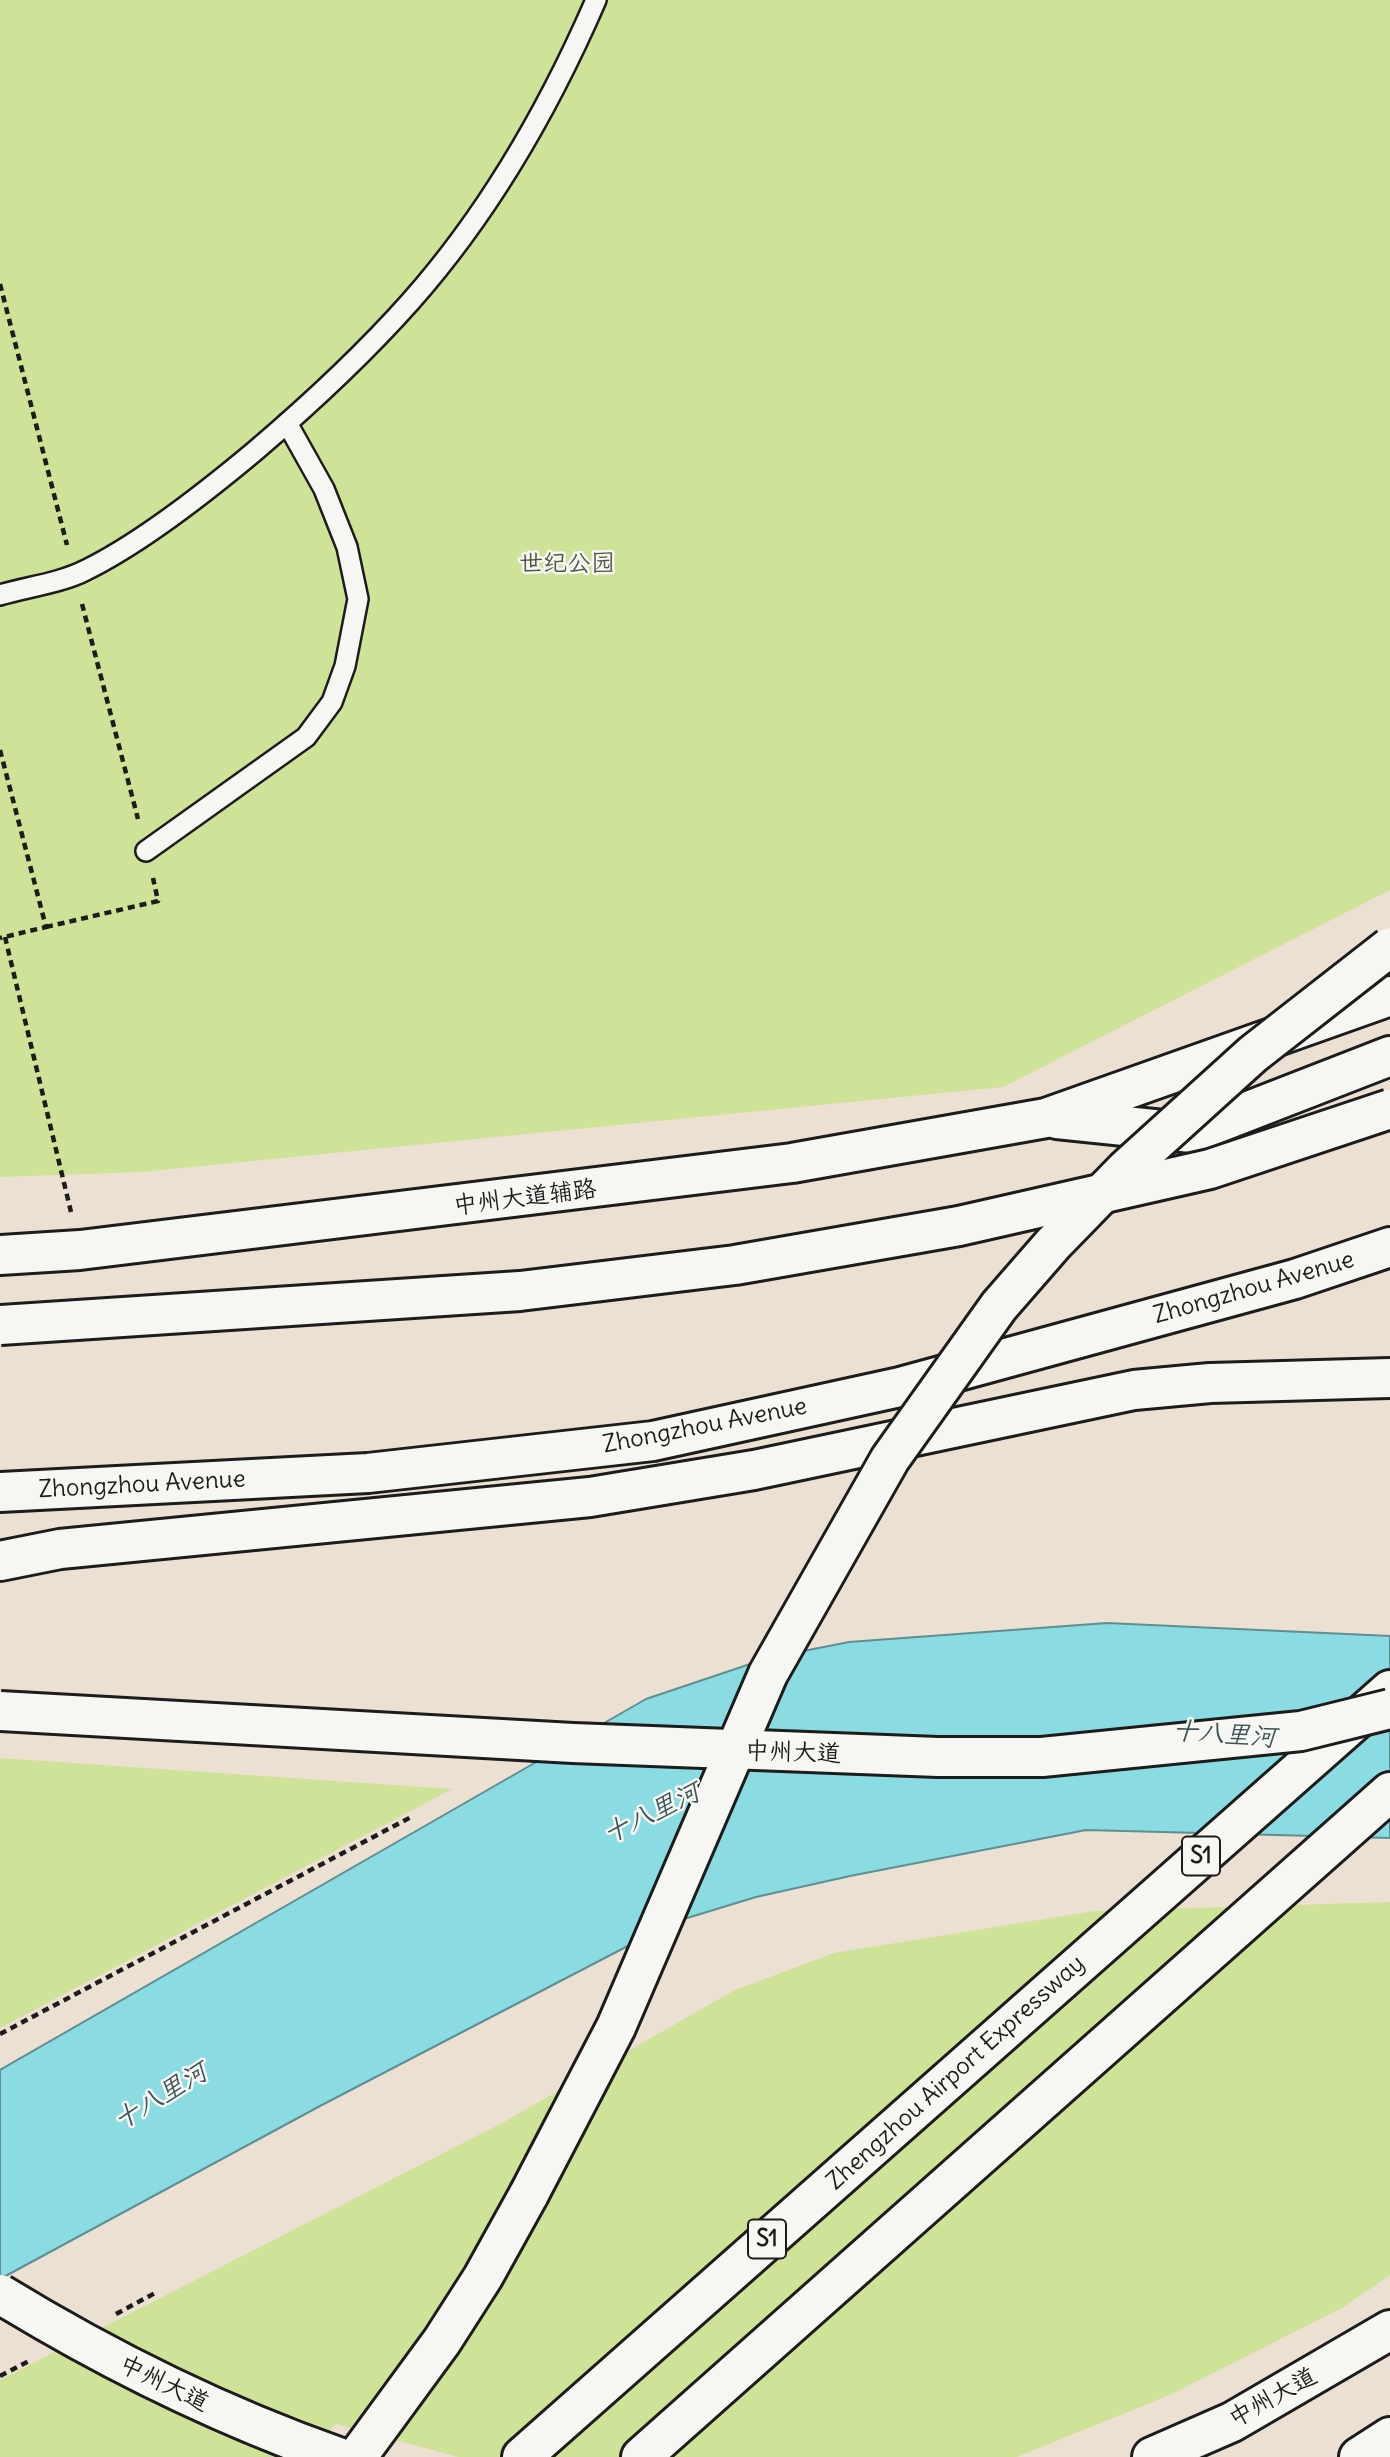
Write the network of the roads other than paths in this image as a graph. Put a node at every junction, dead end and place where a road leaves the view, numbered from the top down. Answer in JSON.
{"nodes":[{"id":1,"x":596,"y":0,"type":"edge"},
{"id":2,"x":287,"y":423,"type":"junction"},
{"id":3,"x":0,"y":595,"type":"edge"},
{"id":4,"x":146,"y":851,"type":"road end"},
{"id":5,"x":1390,"y":947,"type":"edge"},
{"id":6,"x":1390,"y":996,"type":"edge"},
{"id":7,"x":1390,"y":1056,"type":"edge"},
{"id":8,"x":1390,"y":1109,"type":"edge"},
{"id":9,"x":1046,"y":1118,"type":"junction"},
{"id":10,"x":1390,"y":1247,"type":"edge"},
{"id":11,"x":0,"y":1255,"type":"edge"},
{"id":12,"x":0,"y":1325,"type":"edge"},
{"id":13,"x":1390,"y":1378,"type":"edge"},
{"id":14,"x":0,"y":1492,"type":"edge"},
{"id":15,"x":0,"y":1561,"type":"edge"},
{"id":16,"x":1390,"y":1690,"type":"edge"},
{"id":17,"x":1390,"y":1709,"type":"edge"},
{"id":18,"x":0,"y":1711,"type":"edge"},
{"id":19,"x":1390,"y":1792,"type":"edge"},
{"id":20,"x":0,"y":2294,"type":"edge"},
{"id":21,"x":1390,"y":2330,"type":"edge"},
{"id":22,"x":1390,"y":2437,"type":"edge"},
{"id":23,"x":338,"y":2457,"type":"edge"},
{"id":24,"x":357,"y":2457,"type":"edge"},
{"id":25,"x":522,"y":2457,"type":"edge"},
{"id":26,"x":641,"y":2457,"type":"edge"},
{"id":27,"x":1152,"y":2457,"type":"edge"},
{"id":28,"x":1359,"y":2457,"type":"edge"}],
"edges":[{"from":1,"to":2,"type":"lane"},
{"from":2,"to":3,"type":"lane"},
{"from":2,"to":4,"type":"lane"},
{"from":5,"to":24,"type":"main road","bridge":true},
{"from":6,"to":9,"type":"main road"},
{"from":7,"to":9,"type":"main road"},
{"from":8,"to":12,"type":"main road","bridge":true},
{"from":9,"to":11,"type":"main road","name":"中州大道辅路"},
{"from":10,"to":14,"type":"main road","name":"Zhongzhou Avenue"},
{"from":13,"to":15,"type":"main road"},
{"from":16,"to":25,"type":"main road","name":"Zhengzhou Airport Expressway","number":"S1","bridge":true},
{"from":17,"to":18,"type":"main road","name":"中州大道","bridge":true},
{"from":19,"to":26,"type":"main road"},
{"from":20,"to":23,"type":"main road","name":"中州大道","bridge":true},
{"from":21,"to":27,"type":"main road","name":"中州大道"},
{"from":22,"to":28,"type":"main road"}]}
